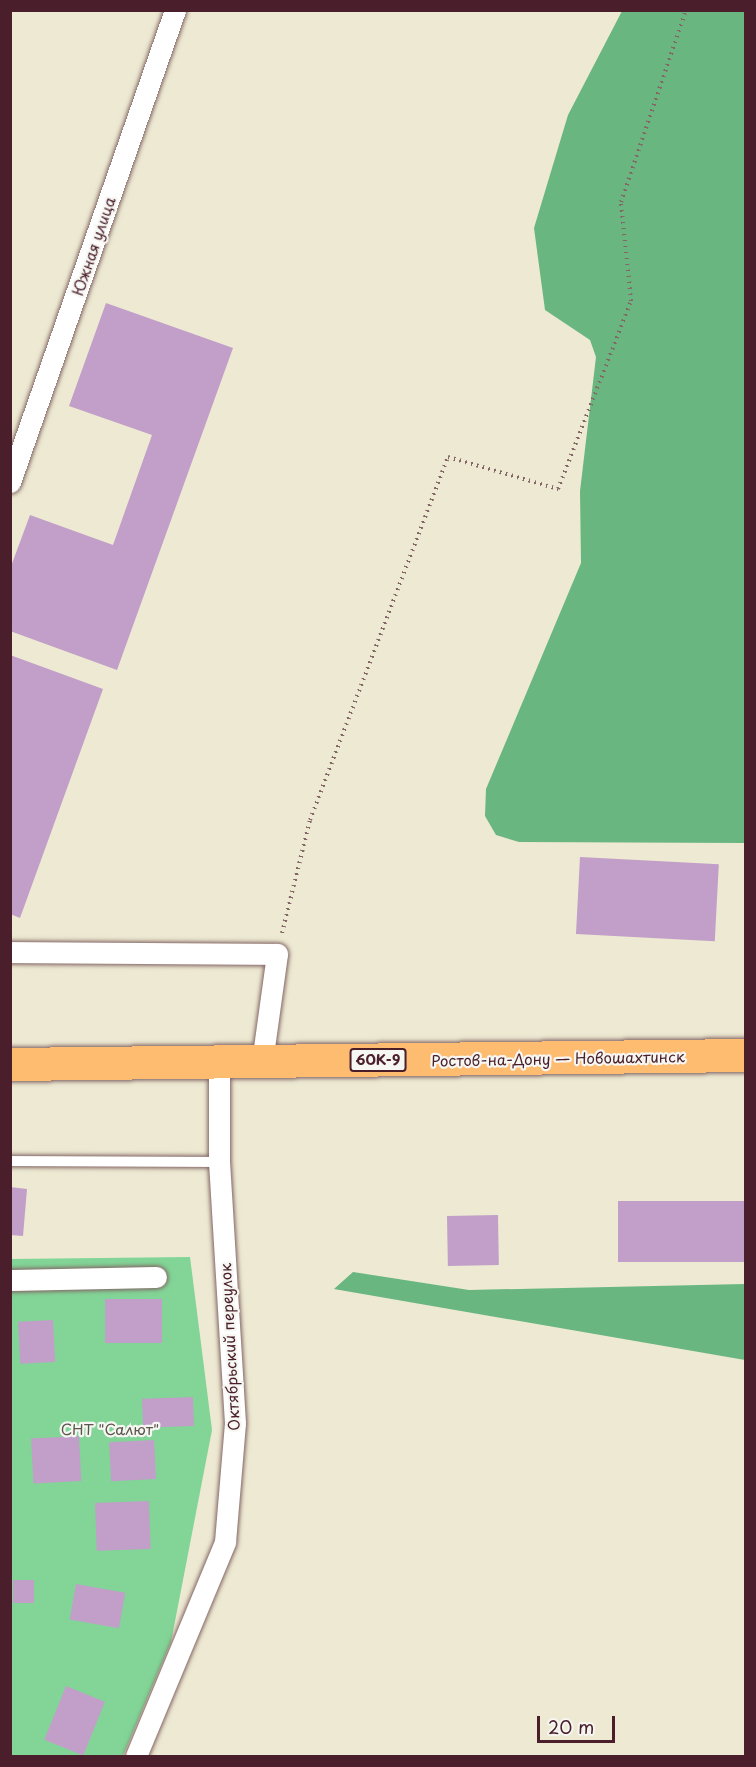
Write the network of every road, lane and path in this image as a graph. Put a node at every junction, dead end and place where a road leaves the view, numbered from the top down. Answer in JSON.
{"nodes":[{"id":1,"x":175,"y":10,"type":"edge"},
{"id":2,"x":686,"y":10,"type":"edge"},
{"id":3,"x":10,"y":482,"type":"edge"},
{"id":4,"x":10,"y":952,"type":"edge"},
{"id":5,"x":277,"y":954,"type":"junction"},
{"id":6,"x":746,"y":1055,"type":"edge"},
{"id":7,"x":262,"y":1062,"type":"junction"},
{"id":8,"x":219,"y":1063,"type":"junction"},
{"id":9,"x":10,"y":1064,"type":"edge"},
{"id":10,"x":10,"y":1161,"type":"edge"},
{"id":11,"x":219,"y":1162,"type":"junction"},
{"id":12,"x":156,"y":1277,"type":"dead end"},
{"id":13,"x":10,"y":1280,"type":"edge"},
{"id":14,"x":136,"y":1756,"type":"edge"}],
"edges":[{"from":1,"to":3,"type":"street","name":"Южная улица"},
{"from":2,"to":5,"type":"path"},
{"from":4,"to":5,"type":"street"},
{"from":5,"to":7,"type":"street"},
{"from":6,"to":7,"type":"main road","name":"Ростов-на-Дону — Новошахтинск","number":"60К-9"},
{"from":7,"to":8,"type":"main road","name":"Ростов-на-Дону — Новошахтинск","number":"60К-9"},
{"from":8,"to":9,"type":"main road","name":"Ростов-на-Дону — Новошахтинск","number":"60К-9"},
{"from":8,"to":11,"type":"street","name":"Октябрьский переулок"},
{"from":10,"to":11,"type":"lane"},
{"from":11,"to":14,"type":"street","name":"Октябрьский переулок"},
{"from":12,"to":13,"type":"street"}]}
